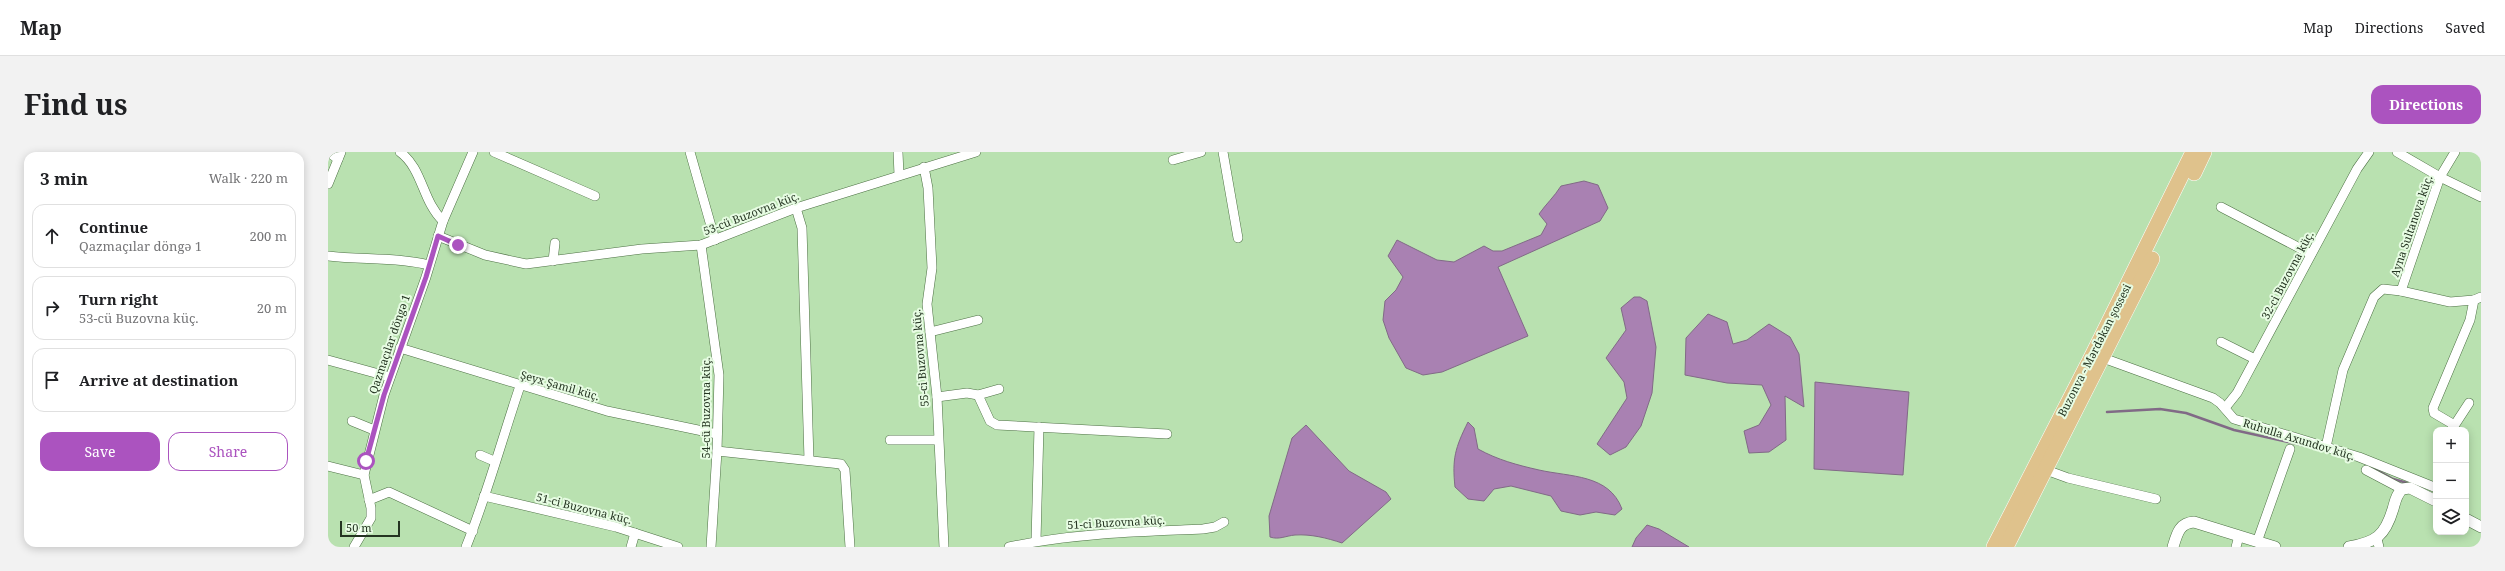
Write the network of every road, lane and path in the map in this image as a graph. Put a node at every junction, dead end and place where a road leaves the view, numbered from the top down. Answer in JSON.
{"nodes":[{"id":1,"x":328,"y":152,"type":"edge"},
{"id":2,"x":400,"y":152,"type":"edge"},
{"id":3,"x":474,"y":152,"type":"edge"},
{"id":4,"x":494,"y":152,"type":"edge"},
{"id":5,"x":690,"y":152,"type":"edge"},
{"id":6,"x":898,"y":152,"type":"edge"},
{"id":7,"x":976,"y":152,"type":"edge"},
{"id":8,"x":1201,"y":152,"type":"edge"},
{"id":9,"x":1223,"y":152,"type":"edge"},
{"id":10,"x":2193,"y":152,"type":"edge"},
{"id":11,"x":2204,"y":152,"type":"edge"},
{"id":12,"x":2369,"y":152,"type":"edge"},
{"id":13,"x":2397,"y":152,"type":"edge"},
{"id":14,"x":2456,"y":152,"type":"edge"},
{"id":15,"x":340,"y":155,"type":"edge"},
{"id":16,"x":1173,"y":160,"type":"dead end"},
{"id":17,"x":924,"y":167,"type":"junction"},
{"id":18,"x":899,"y":175,"type":"junction"},
{"id":19,"x":2440,"y":177,"type":"junction"},
{"id":20,"x":328,"y":184,"type":"edge"},
{"id":21,"x":595,"y":196,"type":"dead end"},
{"id":22,"x":2481,"y":197,"type":"edge"},
{"id":23,"x":2221,"y":207,"type":"dead end"},
{"id":24,"x":796,"y":208,"type":"junction"},
{"id":25,"x":443,"y":220,"type":"junction"},
{"id":26,"x":438,"y":236,"type":"junction"},
{"id":27,"x":1238,"y":238,"type":"dead end"},
{"id":28,"x":715,"y":240,"type":"junction"},
{"id":29,"x":555,"y":243,"type":"dead end"},
{"id":30,"x":701,"y":245,"type":"junction"},
{"id":31,"x":2311,"y":254,"type":"junction"},
{"id":32,"x":328,"y":256,"type":"edge"},
{"id":33,"x":553,"y":262,"type":"junction"},
{"id":34,"x":429,"y":265,"type":"junction"},
{"id":35,"x":2402,"y":291,"type":"junction"},
{"id":36,"x":2478,"y":298,"type":"edge"},
{"id":37,"x":978,"y":320,"type":"dead end"},
{"id":38,"x":930,"y":332,"type":"junction"},
{"id":39,"x":2221,"y":342,"type":"dead end"},
{"id":40,"x":400,"y":348,"type":"junction"},
{"id":41,"x":2103,"y":358,"type":"junction"},
{"id":42,"x":2255,"y":359,"type":"junction"},
{"id":43,"x":328,"y":360,"type":"edge"},
{"id":44,"x":390,"y":377,"type":"junction"},
{"id":45,"x":520,"y":386,"type":"junction"},
{"id":46,"x":999,"y":389,"type":"dead end"},
{"id":47,"x":978,"y":395,"type":"junction"},
{"id":48,"x":937,"y":397,"type":"junction"},
{"id":49,"x":2469,"y":403,"type":"dead end"},
{"id":50,"x":2225,"y":408,"type":"junction"},
{"id":51,"x":352,"y":421,"type":"dead end"},
{"id":52,"x":1039,"y":427,"type":"junction"},
{"id":53,"x":2453,"y":427,"type":"edge"},
{"id":54,"x":2455,"y":427,"type":"edge"},
{"id":55,"x":374,"y":430,"type":"junction"},
{"id":56,"x":717,"y":434,"type":"junction"},
{"id":57,"x":1167,"y":434,"type":"dead end"},
{"id":58,"x":890,"y":440,"type":"dead end"},
{"id":59,"x":937,"y":440,"type":"junction"},
{"id":60,"x":2326,"y":447,"type":"junction"},
{"id":61,"x":2290,"y":449,"type":"dead end"},
{"id":62,"x":718,"y":451,"type":"junction"},
{"id":63,"x":480,"y":454,"type":"dead end"},
{"id":64,"x":809,"y":460,"type":"junction"},
{"id":65,"x":494,"y":461,"type":"junction"},
{"id":66,"x":328,"y":466,"type":"edge"},
{"id":67,"x":2046,"y":470,"type":"junction"},
{"id":68,"x":2366,"y":470,"type":"dead end"},
{"id":69,"x":364,"y":475,"type":"junction"},
{"id":70,"x":2433,"y":483,"type":"edge"},
{"id":71,"x":2402,"y":489,"type":"junction"},
{"id":72,"x":484,"y":496,"type":"junction"},
{"id":73,"x":2433,"y":499,"type":"edge"},
{"id":74,"x":369,"y":500,"type":"junction"},
{"id":75,"x":2156,"y":500,"type":"dead end"},
{"id":76,"x":2469,"y":521,"type":"edge"},
{"id":77,"x":1224,"y":522,"type":"dead end"},
{"id":78,"x":2481,"y":527,"type":"edge"},
{"id":79,"x":473,"y":531,"type":"junction"},
{"id":80,"x":635,"y":533,"type":"junction"},
{"id":81,"x":2239,"y":536,"type":"junction"},
{"id":82,"x":1036,"y":541,"type":"junction"},
{"id":83,"x":2256,"y":542,"type":"junction"},
{"id":84,"x":2378,"y":543,"type":"edge"},
{"id":85,"x":354,"y":547,"type":"edge"},
{"id":86,"x":466,"y":547,"type":"edge"},
{"id":87,"x":631,"y":547,"type":"edge"},
{"id":88,"x":678,"y":547,"type":"edge"},
{"id":89,"x":711,"y":547,"type":"edge"},
{"id":90,"x":850,"y":547,"type":"edge"},
{"id":91,"x":944,"y":547,"type":"edge"},
{"id":92,"x":1009,"y":547,"type":"edge"},
{"id":93,"x":1994,"y":547,"type":"edge"},
{"id":94,"x":2006,"y":547,"type":"edge"},
{"id":95,"x":2172,"y":547,"type":"edge"},
{"id":96,"x":2236,"y":547,"type":"edge"},
{"id":97,"x":2275,"y":547,"type":"edge"},
{"id":98,"x":2349,"y":547,"type":"edge"}],
"edges":[{"from":1,"to":15,"type":"street"},
{"from":2,"to":25,"type":"street"},
{"from":3,"to":25,"type":"street","name":"Qazmaçılar döngə 1"},
{"from":4,"to":21,"type":"street"},
{"from":5,"to":28,"type":"street"},
{"from":6,"to":18,"type":"street"},
{"from":7,"to":17,"type":"street","name":"53-cü Buzovna küç."},
{"from":8,"to":16,"type":"street"},
{"from":9,"to":27,"type":"street"},
{"from":10,"to":93,"type":"main road","name":"Buzonva - Mərdəkan şossesi"},
{"from":11,"to":41,"type":"main road"},
{"from":12,"to":31,"type":"street","name":"32-ci Buzovna küç."},
{"from":13,"to":19,"type":"street"},
{"from":14,"to":19,"type":"street","name":"Ayna Sultanova küç."},
{"from":15,"to":20,"type":"street"},
{"from":17,"to":18,"type":"street","name":"53-cü Buzovna küç."},
{"from":17,"to":38,"type":"street","name":"55-ci Buzovna küç."},
{"from":18,"to":24,"type":"street","name":"53-cü Buzovna küç."},
{"from":19,"to":22,"type":"street"},
{"from":19,"to":35,"type":"street","name":"Ayna Sultanova küç."},
{"from":23,"to":31,"type":"street"},
{"from":24,"to":28,"type":"street","name":"53-cü Buzovna küç."},
{"from":24,"to":64,"type":"street"},
{"from":25,"to":26,"type":"street","name":"Qazmaçılar döngə 1"},
{"from":26,"to":33,"type":"street","name":"53-cü Buzovna küç."},
{"from":26,"to":34,"type":"street","name":"Qazmaçılar döngə 1"},
{"from":28,"to":30,"type":"street","name":"53-cü Buzovna küç."},
{"from":29,"to":33,"type":"street"},
{"from":30,"to":33,"type":"street","name":"53-cü Buzovna küç."},
{"from":30,"to":56,"type":"street","name":"54-cü Buzovna küç."},
{"from":31,"to":42,"type":"street","name":"32-ci Buzovna küç."},
{"from":32,"to":34,"type":"street"},
{"from":34,"to":40,"type":"street","name":"Qazmaçılar döngə 1"},
{"from":35,"to":36,"type":"street"},
{"from":35,"to":60,"type":"street","name":"Ayna Sultanova küç."},
{"from":36,"to":53,"type":"street"},
{"from":37,"to":38,"type":"street"},
{"from":38,"to":48,"type":"street","name":"55-ci Buzovna küç."},
{"from":39,"to":42,"type":"street"},
{"from":40,"to":44,"type":"street","name":"Qazmaçılar döngə 1"},
{"from":40,"to":45,"type":"street","name":"Şeyx Şamil küç."},
{"from":41,"to":50,"type":"street","name":"Ruhulla Axundov küç."},
{"from":41,"to":67,"type":"main road"},
{"from":42,"to":50,"type":"street","name":"32-ci Buzovna küç."},
{"from":43,"to":44,"type":"street"},
{"from":44,"to":55,"type":"street","name":"Qazmaçılar döngə 1"},
{"from":45,"to":56,"type":"street","name":"Şeyx Şamil küç."},
{"from":45,"to":65,"type":"street"},
{"from":46,"to":47,"type":"street"},
{"from":47,"to":48,"type":"street"},
{"from":47,"to":52,"type":"street"},
{"from":48,"to":59,"type":"street","name":"55-ci Buzovna küç."},
{"from":49,"to":54,"type":"street"},
{"from":50,"to":60,"type":"street","name":"Ruhulla Axundov küç."},
{"from":51,"to":55,"type":"street"},
{"from":52,"to":57,"type":"street"},
{"from":52,"to":82,"type":"street"},
{"from":55,"to":69,"type":"street","name":"Qazmaçılar döngə 1"},
{"from":56,"to":62,"type":"street","name":"54-cü Buzovna küç."},
{"from":58,"to":59,"type":"street"},
{"from":59,"to":91,"type":"street","name":"55-ci Buzovna küç."},
{"from":60,"to":70,"type":"street","name":"Ruhulla Axundov küç."},
{"from":61,"to":83,"type":"street"},
{"from":62,"to":64,"type":"street"},
{"from":62,"to":89,"type":"street","name":"54-cü Buzovna küç."},
{"from":63,"to":65,"type":"street"},
{"from":64,"to":90,"type":"street"},
{"from":65,"to":72,"type":"street"},
{"from":66,"to":69,"type":"street"},
{"from":67,"to":75,"type":"street"},
{"from":67,"to":94,"type":"main road"},
{"from":68,"to":71,"type":"street"},
{"from":69,"to":74,"type":"street","name":"Qazmaçılar döngə 1"},
{"from":71,"to":73,"type":"street"},
{"from":71,"to":84,"type":"street"},
{"from":72,"to":79,"type":"street"},
{"from":72,"to":80,"type":"street","name":"51-ci Buzovna küç."},
{"from":74,"to":79,"type":"street"},
{"from":74,"to":85,"type":"street","name":"Qazmaçılar döngə 1"},
{"from":76,"to":78,"type":"street"},
{"from":77,"to":82,"type":"street","name":"51-ci Buzovna küç."},
{"from":79,"to":86,"type":"street"},
{"from":80,"to":87,"type":"street"},
{"from":80,"to":88,"type":"street","name":"51-ci Buzovna küç."},
{"from":81,"to":83,"type":"street"},
{"from":81,"to":95,"type":"street"},
{"from":81,"to":96,"type":"street"},
{"from":82,"to":92,"type":"street","name":"51-ci Buzovna küç."},
{"from":83,"to":97,"type":"street"},
{"from":84,"to":98,"type":"street"}]}
